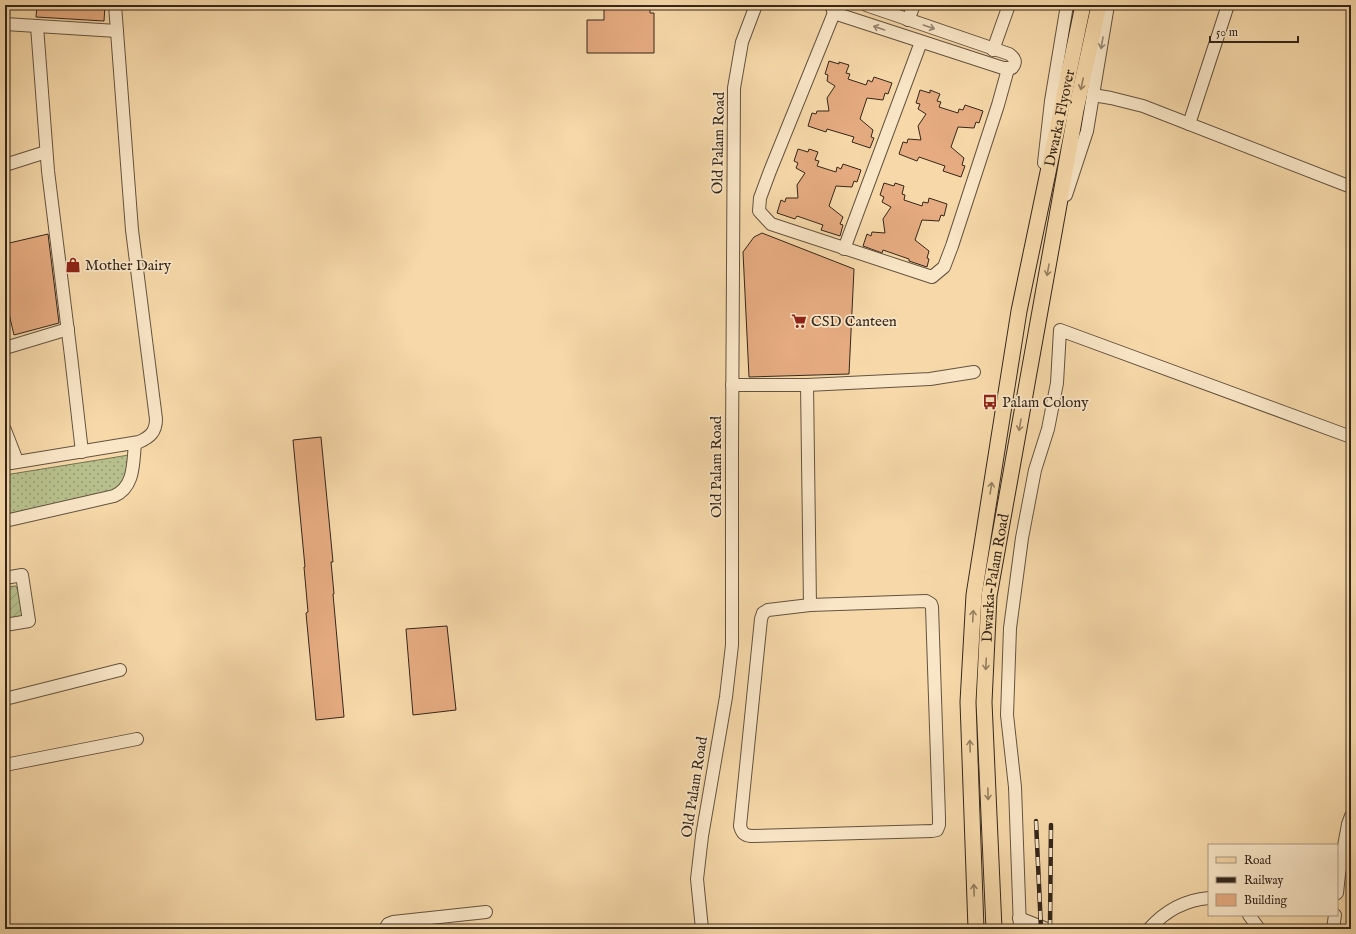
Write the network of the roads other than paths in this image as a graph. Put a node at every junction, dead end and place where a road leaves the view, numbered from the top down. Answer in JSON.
{"nodes":[{"id":1,"x":115,"y":5,"type":"edge"},
{"id":2,"x":756,"y":5,"type":"edge"},
{"id":3,"x":866,"y":5,"type":"edge"},
{"id":4,"x":914,"y":5,"type":"edge"},
{"id":5,"x":1009,"y":5,"type":"edge"},
{"id":6,"x":1067,"y":5,"type":"edge"},
{"id":7,"x":1083,"y":5,"type":"edge"},
{"id":8,"x":1099,"y":5,"type":"edge"},
{"id":9,"x":1108,"y":5,"type":"edge"},
{"id":10,"x":1228,"y":5,"type":"edge"},
{"id":11,"x":832,"y":9,"type":"edge"},
{"id":12,"x":908,"y":20,"type":"junction"},
{"id":13,"x":5,"y":24,"type":"edge"},
{"id":14,"x":37,"y":26,"type":"junction"},
{"id":15,"x":117,"y":32,"type":"junction"},
{"id":16,"x":921,"y":42,"type":"junction"},
{"id":17,"x":993,"y":50,"type":"junction"},
{"id":18,"x":1008,"y":68,"type":"junction"},
{"id":19,"x":1093,"y":94,"type":"junction"},
{"id":20,"x":1189,"y":124,"type":"junction"},
{"id":21,"x":46,"y":152,"type":"junction"},
{"id":22,"x":5,"y":165,"type":"edge"},
{"id":23,"x":1351,"y":187,"type":"edge"},
{"id":24,"x":1036,"y":231,"type":"junction"},
{"id":25,"x":1055,"y":231,"type":"junction"},
{"id":26,"x":844,"y":249,"type":"junction"},
{"id":27,"x":68,"y":330,"type":"junction"},
{"id":28,"x":5,"y":348,"type":"edge"},
{"id":29,"x":974,"y":372,"type":"dead end"},
{"id":30,"x":732,"y":384,"type":"junction"},
{"id":31,"x":807,"y":386,"type":"junction"},
{"id":32,"x":5,"y":430,"type":"edge"},
{"id":33,"x":1351,"y":437,"type":"edge"},
{"id":34,"x":135,"y":443,"type":"junction"},
{"id":35,"x":82,"y":452,"type":"junction"},
{"id":36,"x":17,"y":461,"type":"junction"},
{"id":37,"x":5,"y":464,"type":"edge"},
{"id":38,"x":5,"y":521,"type":"edge"},
{"id":39,"x":5,"y":578,"type":"edge"},
{"id":40,"x":810,"y":605,"type":"junction"},
{"id":41,"x":5,"y":625,"type":"edge"},
{"id":42,"x":120,"y":670,"type":"dead end"},
{"id":43,"x":5,"y":699,"type":"edge"},
{"id":44,"x":137,"y":739,"type":"dead end"},
{"id":45,"x":5,"y":765,"type":"edge"},
{"id":46,"x":1351,"y":816,"type":"edge"},
{"id":47,"x":1338,"y":885,"type":"edge"},
{"id":48,"x":1208,"y":898,"type":"edge"},
{"id":49,"x":486,"y":912,"type":"dead end"},
{"id":50,"x":1251,"y":916,"type":"edge"},
{"id":51,"x":1335,"y":916,"type":"edge"},
{"id":52,"x":1020,"y":923,"type":"edge"},
{"id":53,"x":385,"y":929,"type":"edge"},
{"id":54,"x":702,"y":929,"type":"edge"},
{"id":55,"x":976,"y":929,"type":"edge"},
{"id":56,"x":994,"y":929,"type":"edge"},
{"id":57,"x":1047,"y":929,"type":"edge"},
{"id":58,"x":1149,"y":929,"type":"edge"},
{"id":59,"x":1259,"y":929,"type":"edge"},
{"id":60,"x":1333,"y":929,"type":"edge"}],
"edges":[{"from":1,"to":15,"type":"street"},
{"from":2,"to":30,"type":"street","name":"Old Palam Road"},
{"from":3,"to":12,"type":"street"},
{"from":4,"to":12,"type":"street"},
{"from":5,"to":17,"type":"street"},
{"from":6,"to":24,"type":"street"},
{"from":7,"to":24,"type":"main road","name":"Dwarka Flyover"},
{"from":8,"to":25,"type":"main road","name":"Dwarka Flyover","one_way":true},
{"from":9,"to":19,"type":"street","one_way":true},
{"from":10,"to":20,"type":"street"},
{"from":16,"to":11,"type":"street","one_way":true},
{"from":11,"to":26,"type":"street"},
{"from":12,"to":17,"type":"street","one_way":true},
{"from":13,"to":14,"type":"street"},
{"from":14,"to":15,"type":"street"},
{"from":14,"to":21,"type":"street"},
{"from":15,"to":34,"type":"street"},
{"from":16,"to":18,"type":"street"},
{"from":16,"to":26,"type":"street"},
{"from":17,"to":18,"type":"street"},
{"from":18,"to":26,"type":"street"},
{"from":19,"to":20,"type":"street"},
{"from":19,"to":25,"type":"street"},
{"from":20,"to":23,"type":"street"},
{"from":21,"to":22,"type":"street"},
{"from":21,"to":27,"type":"street"},
{"from":55,"to":24,"type":"main road","name":"Dwarka-Palam Road","one_way":true},
{"from":25,"to":56,"type":"main road","name":"Dwarka-Palam Road","one_way":true},
{"from":27,"to":28,"type":"street"},
{"from":27,"to":35,"type":"street"},
{"from":29,"to":31,"type":"street"},
{"from":30,"to":31,"type":"street"},
{"from":30,"to":54,"type":"street","name":"Old Palam Road"},
{"from":31,"to":40,"type":"street"},
{"from":32,"to":36,"type":"street"},
{"from":33,"to":52,"type":"street"},
{"from":34,"to":35,"type":"street"},
{"from":34,"to":38,"type":"street"},
{"from":35,"to":36,"type":"street"},
{"from":36,"to":37,"type":"street"},
{"from":39,"to":41,"type":"street"},
{"from":40,"to":40,"type":"street"},
{"from":42,"to":43,"type":"street"},
{"from":44,"to":45,"type":"street"},
{"from":46,"to":47,"type":"street"},
{"from":48,"to":58,"type":"street"},
{"from":49,"to":53,"type":"street"},
{"from":50,"to":59,"type":"street"},
{"from":51,"to":60,"type":"street"},
{"from":52,"to":57,"type":"street"}]}
